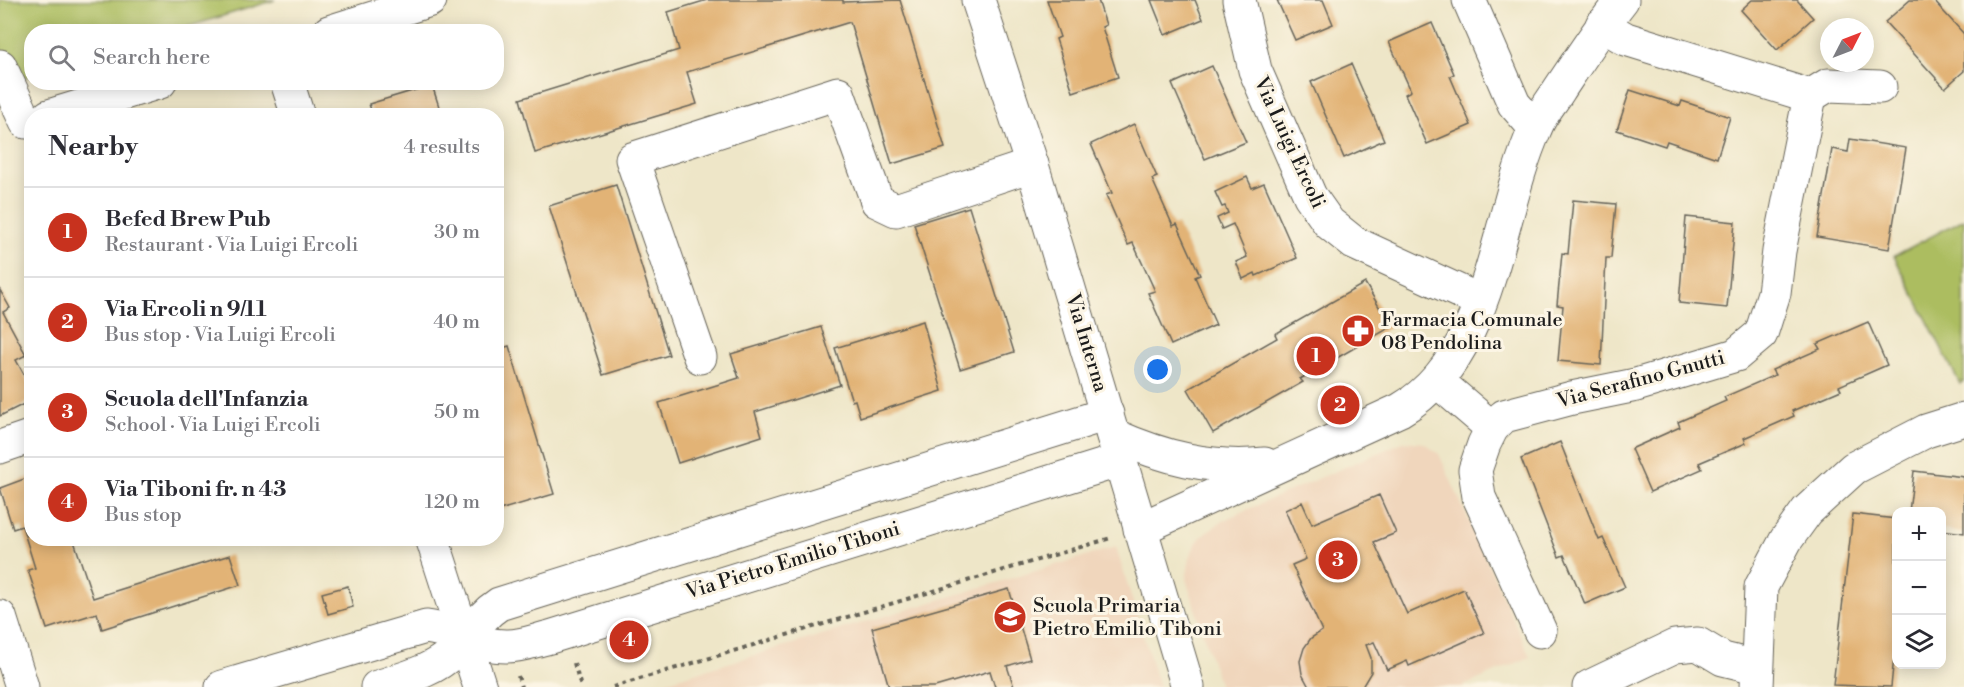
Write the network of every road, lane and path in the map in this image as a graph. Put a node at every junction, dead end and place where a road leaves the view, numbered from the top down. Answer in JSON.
{"nodes":[{"id":1,"x":430,"y":0,"type":"edge"},
{"id":2,"x":978,"y":0,"type":"edge"},
{"id":3,"x":1239,"y":0,"type":"edge"},
{"id":4,"x":1469,"y":0,"type":"edge"},
{"id":5,"x":1612,"y":12,"type":"edge"},
{"id":6,"x":354,"y":24,"type":"edge"},
{"id":7,"x":0,"y":66,"type":"edge"},
{"id":8,"x":1880,"y":87,"type":"dead end"},
{"id":9,"x":133,"y":90,"type":"edge"},
{"id":10,"x":290,"y":90,"type":"edge"},
{"id":11,"x":1810,"y":96,"type":"junction"},
{"id":12,"x":74,"y":108,"type":"edge"},
{"id":13,"x":295,"y":108,"type":"edge"},
{"id":14,"x":24,"y":116,"type":"edge"},
{"id":15,"x":1535,"y":128,"type":"junction"},
{"id":16,"x":1032,"y":165,"type":"junction"},
{"id":17,"x":1480,"y":301,"type":"junction"},
{"id":18,"x":700,"y":357,"type":"dead end"},
{"id":19,"x":1437,"y":381,"type":"junction"},
{"id":20,"x":1964,"y":419,"type":"edge"},
{"id":21,"x":1492,"y":428,"type":"junction"},
{"id":22,"x":1113,"y":436,"type":"junction"},
{"id":23,"x":24,"y":439,"type":"edge"},
{"id":24,"x":0,"y":447,"type":"edge"},
{"id":25,"x":1281,"y":462,"type":"junction"},
{"id":26,"x":1127,"y":533,"type":"junction"},
{"id":27,"x":435,"y":546,"type":"edge"},
{"id":28,"x":0,"y":617,"type":"edge"},
{"id":29,"x":1540,"y":631,"type":"dead end"},
{"id":30,"x":465,"y":636,"type":"junction"},
{"id":31,"x":1757,"y":677,"type":"edge"},
{"id":32,"x":22,"y":687,"type":"edge"},
{"id":33,"x":222,"y":687,"type":"edge"},
{"id":34,"x":376,"y":687,"type":"edge"},
{"id":35,"x":480,"y":687,"type":"edge"},
{"id":36,"x":613,"y":687,"type":"edge"},
{"id":37,"x":1188,"y":687,"type":"edge"},
{"id":38,"x":1589,"y":687,"type":"edge"}],
"edges":[{"from":1,"to":6,"type":"street"},
{"from":2,"to":16,"type":"street","name":"Via Interna"},
{"from":3,"to":17,"type":"street","name":"Via Luigi Ercoli"},
{"from":4,"to":15,"type":"street"},
{"from":5,"to":11,"type":"street"},
{"from":5,"to":15,"type":"street"},
{"from":7,"to":14,"type":"street"},
{"from":8,"to":11,"type":"street"},
{"from":9,"to":12,"type":"street"},
{"from":10,"to":13,"type":"street"},
{"from":11,"to":21,"type":"street","name":"Via Serafino Gnutti"},
{"from":15,"to":17,"type":"street"},
{"from":16,"to":18,"type":"street"},
{"from":16,"to":22,"type":"street","name":"Via Interna"},
{"from":17,"to":19,"type":"street"},
{"from":19,"to":21,"type":"street"},
{"from":19,"to":25,"type":"street"},
{"from":20,"to":31,"type":"street"},
{"from":21,"to":29,"type":"street"},
{"from":22,"to":25,"type":"street"},
{"from":22,"to":26,"type":"street","name":"Via Interna"},
{"from":22,"to":30,"type":"street"},
{"from":22,"to":30,"type":"street","name":"Via Pietro Emilio Tiboni"},
{"from":23,"to":24,"type":"street"},
{"from":25,"to":26,"type":"street"},
{"from":26,"to":36,"type":"path"},
{"from":26,"to":37,"type":"street","name":"Via Interna"},
{"from":27,"to":30,"type":"street"},
{"from":28,"to":32,"type":"street"},
{"from":30,"to":33,"type":"street","name":"Via Pietro Emilio Tiboni"},
{"from":30,"to":34,"type":"street"},
{"from":30,"to":35,"type":"street"},
{"from":31,"to":38,"type":"street"}]}
